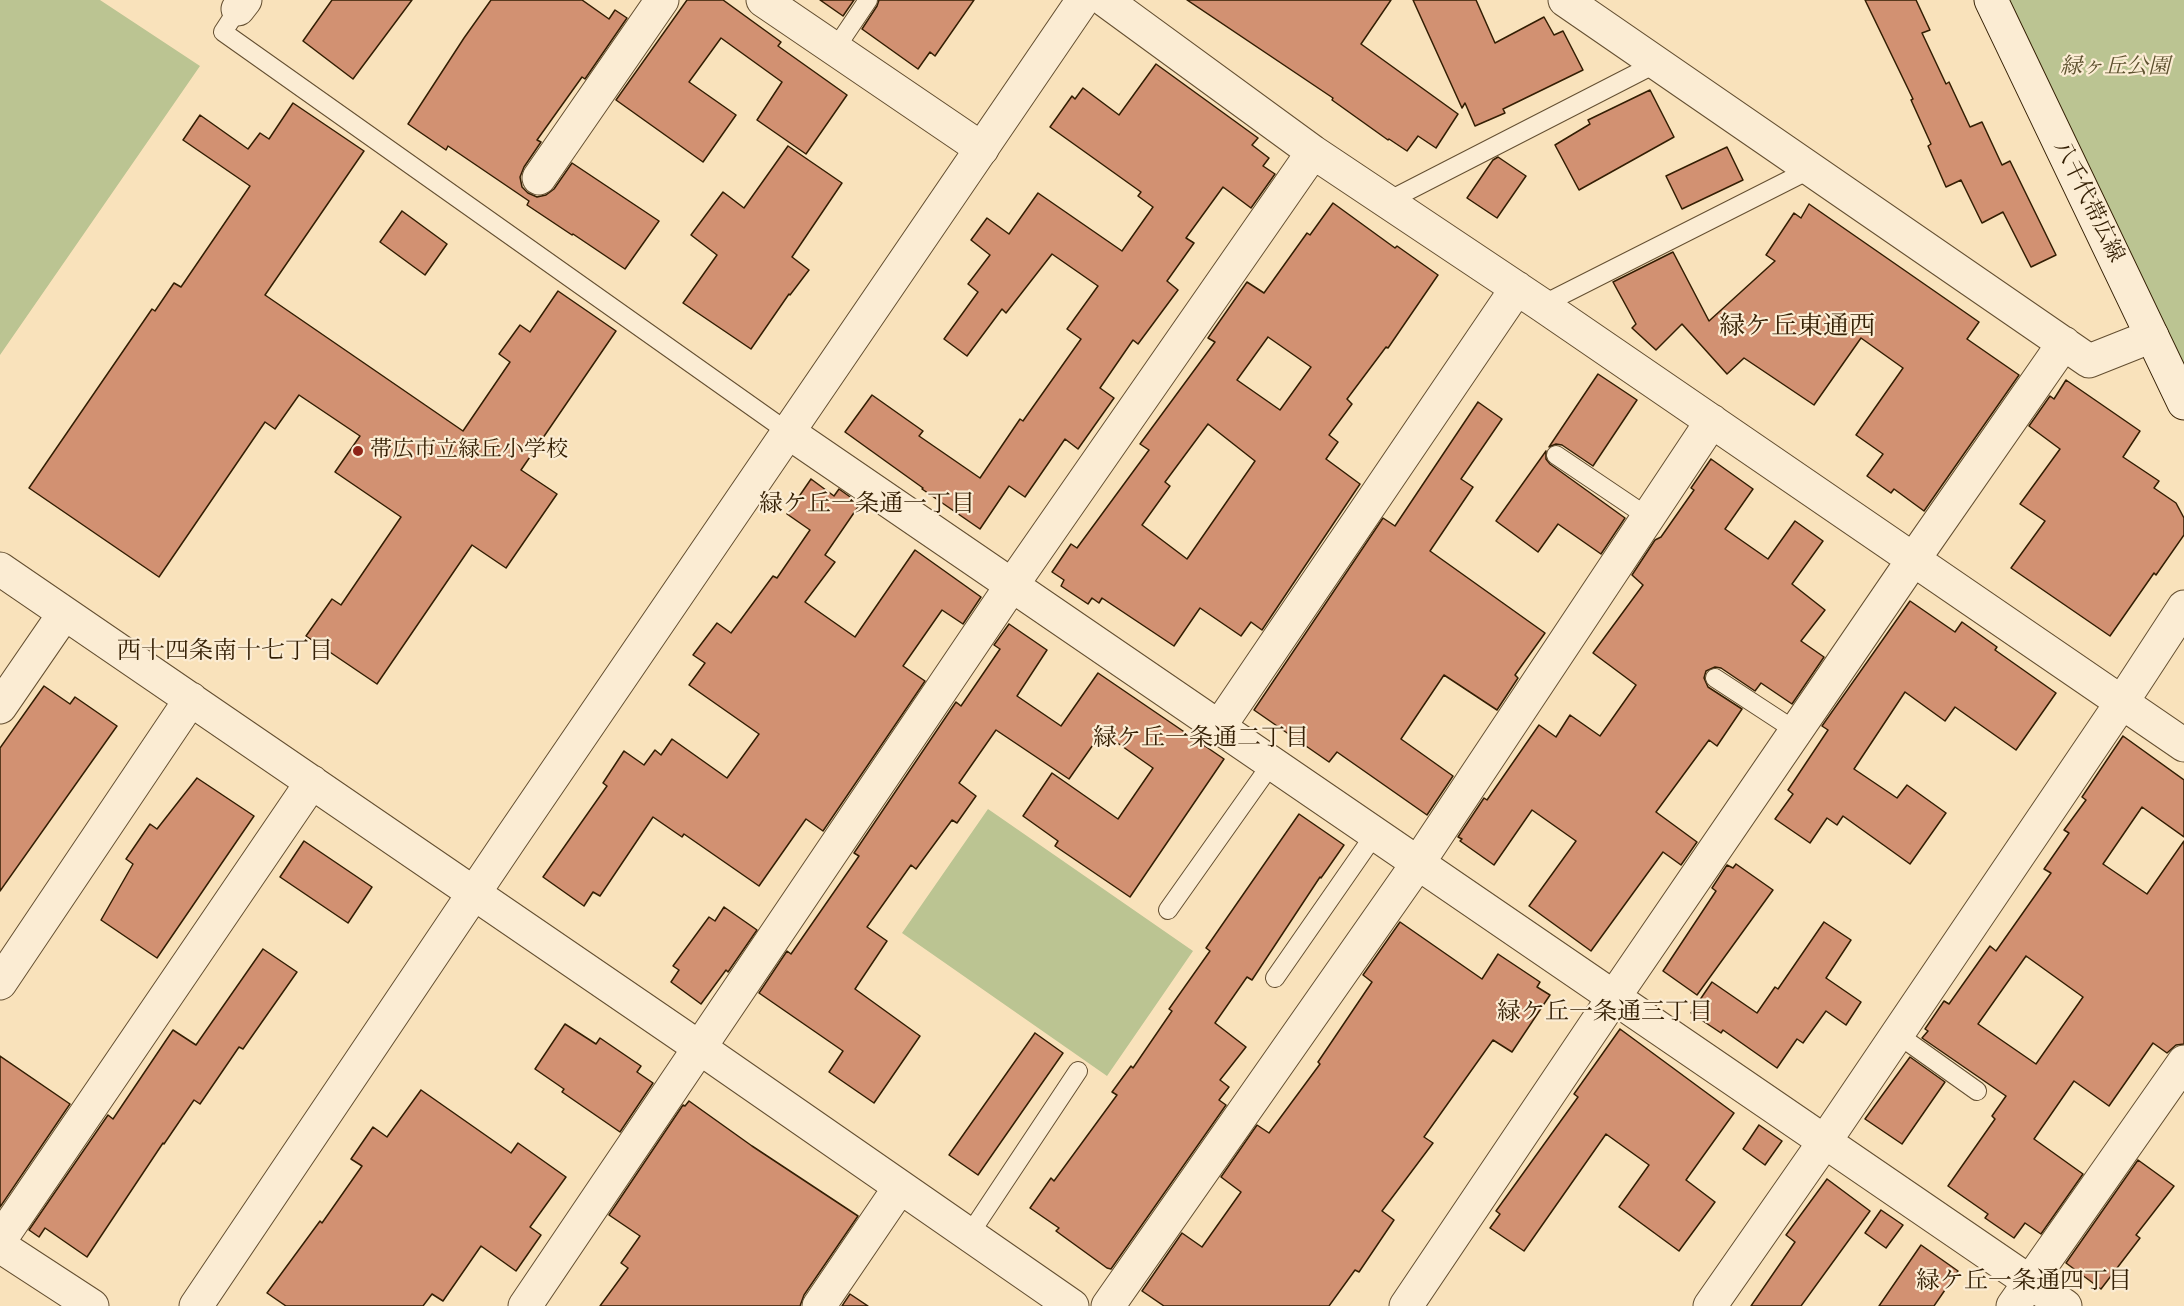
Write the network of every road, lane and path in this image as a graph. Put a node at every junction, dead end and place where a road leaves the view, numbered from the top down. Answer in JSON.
{"nodes":[{"id":1,"x":662,"y":0,"type":"edge"},
{"id":2,"x":763,"y":0,"type":"edge"},
{"id":3,"x":868,"y":0,"type":"edge"},
{"id":4,"x":1083,"y":0,"type":"edge"},
{"id":5,"x":1105,"y":0,"type":"edge"},
{"id":6,"x":1565,"y":0,"type":"edge"},
{"id":7,"x":1991,"y":0,"type":"edge"},
{"id":8,"x":242,"y":5,"type":"edge"},
{"id":9,"x":835,"y":49,"type":"junction"},
{"id":10,"x":1657,"y":63,"type":"junction"},
{"id":11,"x":982,"y":149,"type":"junction"},
{"id":12,"x":1313,"y":152,"type":"junction"},
{"id":13,"x":1811,"y":169,"type":"junction"},
{"id":14,"x":539,"y":178,"type":"dead end"},
{"id":15,"x":1388,"y":201,"type":"junction"},
{"id":16,"x":1530,"y":297,"type":"junction"},
{"id":17,"x":2152,"y":336,"type":"junction"},
{"id":18,"x":2064,"y":343,"type":"junction"},
{"id":19,"x":2184,"y":404,"type":"edge"},
{"id":20,"x":1712,"y":421,"type":"junction"},
{"id":21,"x":788,"y":432,"type":"junction"},
{"id":22,"x":1556,"y":455,"type":"dead end"},
{"id":23,"x":1648,"y":517,"type":"junction"},
{"id":24,"x":1913,"y":560,"type":"junction"},
{"id":25,"x":0,"y":569,"type":"edge"},
{"id":26,"x":1012,"y":585,"type":"junction"},
{"id":27,"x":2184,"y":607,"type":"edge"},
{"id":28,"x":64,"y":614,"type":"junction"},
{"id":29,"x":1715,"y":678,"type":"dead end"},
{"id":30,"x":190,"y":699,"type":"junction"},
{"id":31,"x":2122,"y":702,"type":"junction"},
{"id":32,"x":0,"y":707,"type":"edge"},
{"id":33,"x":1219,"y":727,"type":"junction"},
{"id":34,"x":1796,"y":731,"type":"junction"},
{"id":35,"x":2184,"y":745,"type":"edge"},
{"id":36,"x":1272,"y":763,"type":"junction"},
{"id":37,"x":312,"y":782,"type":"junction"},
{"id":38,"x":1375,"y":834,"type":"junction"},
{"id":39,"x":1418,"y":863,"type":"junction"},
{"id":40,"x":474,"y":894,"type":"junction"},
{"id":41,"x":1167,"y":909,"type":"dead end"},
{"id":42,"x":1275,"y":978,"type":"dead end"},
{"id":43,"x":0,"y":983,"type":"edge"},
{"id":44,"x":1614,"y":997,"type":"junction"},
{"id":45,"x":1897,"y":1034,"type":"junction"},
{"id":46,"x":700,"y":1048,"type":"junction"},
{"id":47,"x":2184,"y":1062,"type":"edge"},
{"id":48,"x":1078,"y":1071,"type":"dead end"},
{"id":49,"x":1977,"y":1091,"type":"dead end"},
{"id":50,"x":1825,"y":1142,"type":"junction"},
{"id":51,"x":900,"y":1187,"type":"junction"},
{"id":52,"x":969,"y":1235,"type":"junction"},
{"id":53,"x":0,"y":1240,"type":"edge"},
{"id":54,"x":0,"y":1246,"type":"edge"},
{"id":55,"x":2021,"y":1294,"type":"edge"},
{"id":56,"x":92,"y":1306,"type":"edge"},
{"id":57,"x":196,"y":1306,"type":"edge"},
{"id":58,"x":525,"y":1306,"type":"edge"},
{"id":59,"x":819,"y":1306,"type":"edge"},
{"id":60,"x":1072,"y":1306,"type":"edge"},
{"id":61,"x":1108,"y":1306,"type":"edge"},
{"id":62,"x":1406,"y":1306,"type":"edge"},
{"id":63,"x":1710,"y":1306,"type":"edge"},
{"id":64,"x":2065,"y":1306,"type":"edge"}],
"edges":[{"from":1,"to":14,"type":"street"},
{"from":2,"to":9,"type":"street"},
{"from":3,"to":9,"type":"lane"},
{"from":4,"to":11,"type":"street"},
{"from":5,"to":12,"type":"street"},
{"from":6,"to":10,"type":"street"},
{"from":7,"to":17,"type":"street","name":"八千代帯広線"},
{"from":8,"to":21,"type":"lane"},
{"from":9,"to":11,"type":"street"},
{"from":10,"to":13,"type":"street"},
{"from":10,"to":15,"type":"lane"},
{"from":11,"to":21,"type":"street"},
{"from":12,"to":15,"type":"street"},
{"from":12,"to":26,"type":"street"},
{"from":13,"to":16,"type":"lane"},
{"from":13,"to":18,"type":"street"},
{"from":15,"to":16,"type":"street"},
{"from":16,"to":20,"type":"street"},
{"from":16,"to":33,"type":"street"},
{"from":17,"to":18,"type":"street"},
{"from":17,"to":19,"type":"street","name":"八千代帯広線"},
{"from":18,"to":24,"type":"street"},
{"from":20,"to":23,"type":"street"},
{"from":20,"to":24,"type":"street"},
{"from":21,"to":26,"type":"street"},
{"from":21,"to":40,"type":"street"},
{"from":22,"to":23,"type":"lane"},
{"from":23,"to":39,"type":"street"},
{"from":24,"to":31,"type":"street"},
{"from":24,"to":34,"type":"street"},
{"from":25,"to":28,"type":"street"},
{"from":26,"to":33,"type":"street"},
{"from":26,"to":46,"type":"street"},
{"from":27,"to":31,"type":"street"},
{"from":28,"to":30,"type":"street"},
{"from":28,"to":32,"type":"street"},
{"from":29,"to":34,"type":"lane"},
{"from":30,"to":37,"type":"street"},
{"from":30,"to":43,"type":"street"},
{"from":31,"to":35,"type":"street"},
{"from":31,"to":45,"type":"street"},
{"from":33,"to":36,"type":"street"},
{"from":34,"to":44,"type":"street"},
{"from":36,"to":38,"type":"street"},
{"from":36,"to":41,"type":"lane"},
{"from":37,"to":40,"type":"street"},
{"from":37,"to":53,"type":"street"},
{"from":38,"to":39,"type":"street"},
{"from":38,"to":42,"type":"lane"},
{"from":39,"to":44,"type":"street"},
{"from":39,"to":61,"type":"street"},
{"from":40,"to":46,"type":"street"},
{"from":40,"to":57,"type":"street"},
{"from":44,"to":50,"type":"street"},
{"from":44,"to":62,"type":"street"},
{"from":45,"to":49,"type":"lane"},
{"from":45,"to":50,"type":"street"},
{"from":46,"to":51,"type":"street"},
{"from":46,"to":58,"type":"street"},
{"from":47,"to":55,"type":"street"},
{"from":48,"to":52,"type":"lane"},
{"from":50,"to":55,"type":"street"},
{"from":50,"to":63,"type":"street"},
{"from":51,"to":52,"type":"street"},
{"from":51,"to":59,"type":"street"},
{"from":52,"to":60,"type":"street"},
{"from":54,"to":56,"type":"street"},
{"from":55,"to":64,"type":"street"}]}
